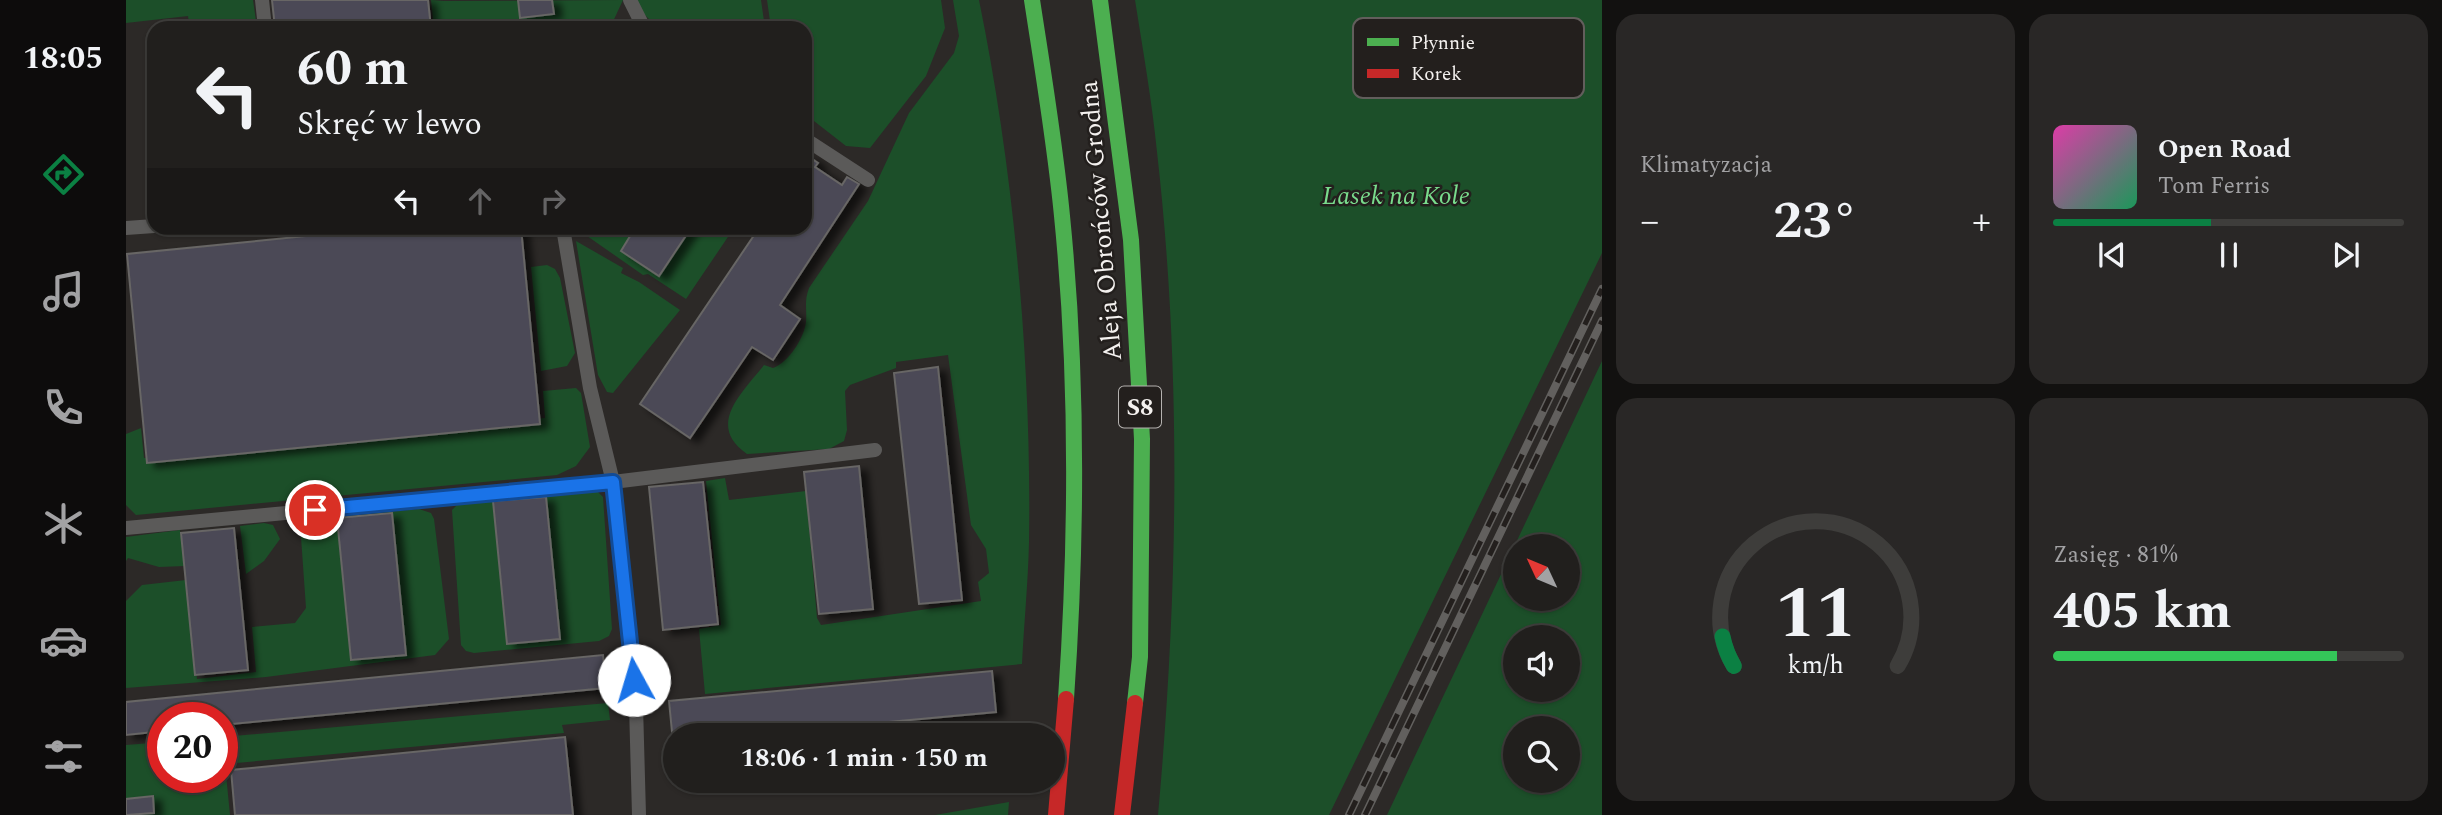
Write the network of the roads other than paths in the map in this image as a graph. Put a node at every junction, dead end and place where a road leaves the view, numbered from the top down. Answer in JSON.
{"nodes":[{"id":1,"x":262,"y":0,"type":"edge"},
{"id":2,"x":630,"y":0,"type":"edge"},
{"id":3,"x":1100,"y":0,"type":"edge"},
{"id":4,"x":1032,"y":3,"type":"edge"},
{"id":5,"x":264,"y":21,"type":"edge"},
{"id":6,"x":640,"y":21,"type":"edge"},
{"id":7,"x":812,"y":144,"type":"edge"},
{"id":8,"x":868,"y":180,"type":"dead end"},
{"id":9,"x":147,"y":226,"type":"edge"},
{"id":10,"x":126,"y":228,"type":"edge"},
{"id":11,"x":564,"y":235,"type":"edge"},
{"id":12,"x":875,"y":450,"type":"dead end"},
{"id":13,"x":613,"y":482,"type":"junction"},
{"id":14,"x":126,"y":528,"type":"edge"},
{"id":15,"x":639,"y":815,"type":"edge"},
{"id":16,"x":1056,"y":815,"type":"edge"},
{"id":17,"x":1122,"y":815,"type":"edge"}],
"edges":[{"from":1,"to":5,"type":"lane"},
{"from":2,"to":6,"type":"lane"},
{"from":3,"to":17,"type":"highway","name":"Aleja Obrońców Grodna","number":"S8"},
{"from":4,"to":16,"type":"highway","name":"Aleja Obrońców Grodna"},
{"from":7,"to":8,"type":"lane"},
{"from":9,"to":10,"type":"lane"},
{"from":11,"to":13,"type":"lane"},
{"from":12,"to":13,"type":"lane"},
{"from":13,"to":14,"type":"lane"},
{"from":13,"to":15,"type":"lane"}]}
